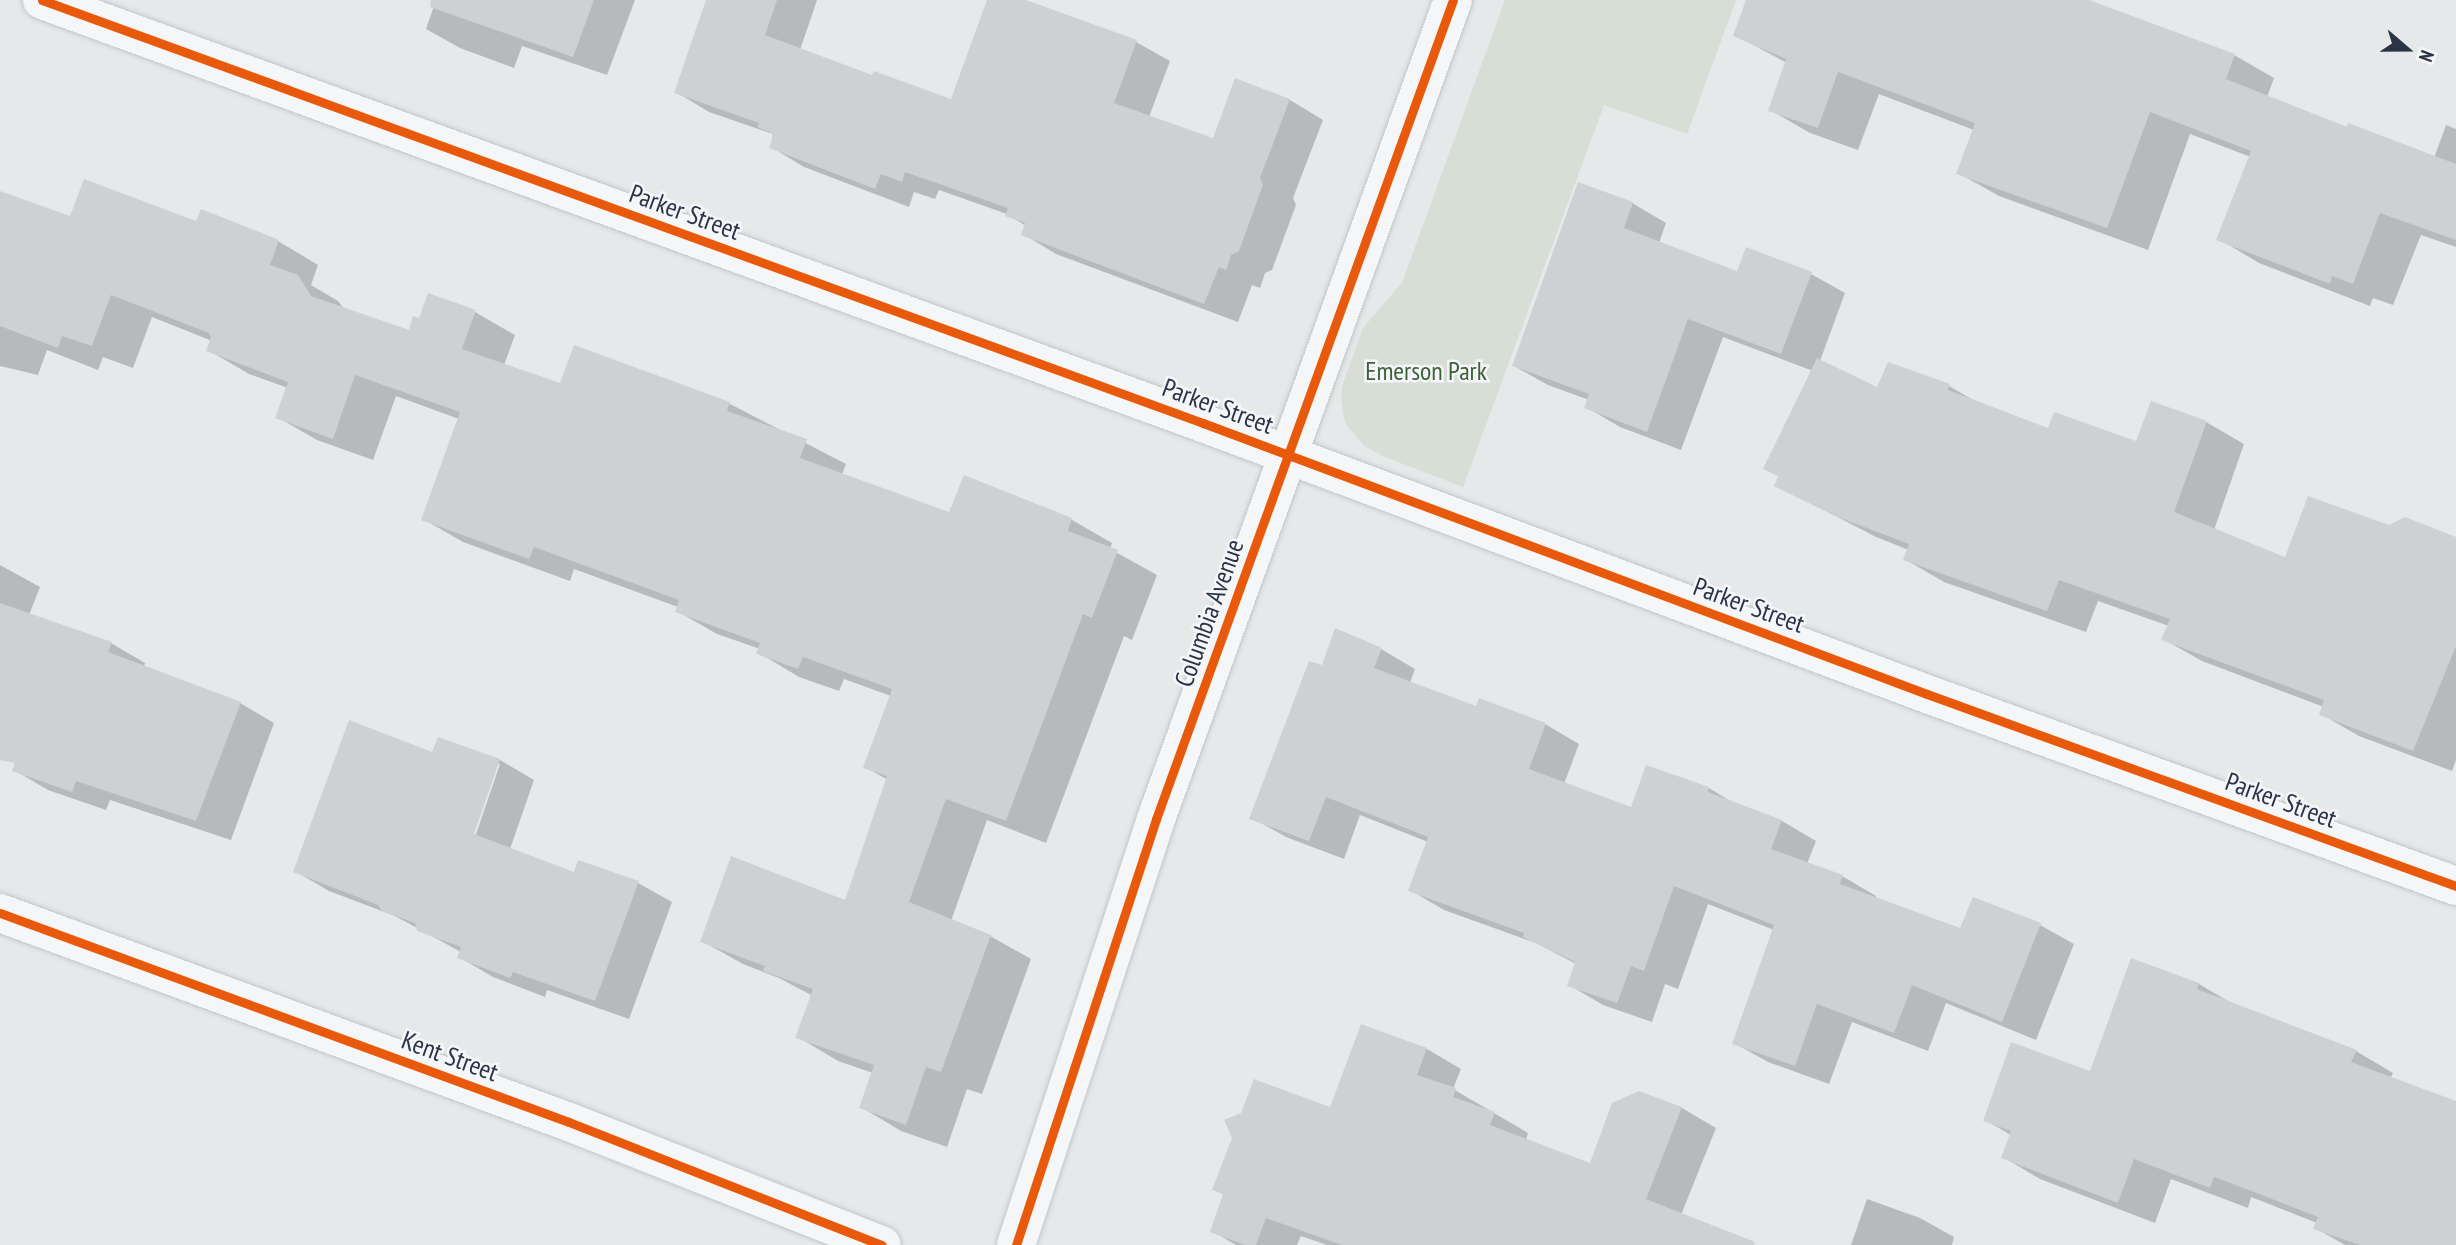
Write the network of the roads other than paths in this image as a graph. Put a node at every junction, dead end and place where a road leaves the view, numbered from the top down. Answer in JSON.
{"nodes":[{"id":1,"x":42,"y":0,"type":"edge"},
{"id":2,"x":1454,"y":0,"type":"edge"},
{"id":3,"x":1287,"y":454,"type":"junction"},
{"id":4,"x":2456,"y":886,"type":"edge"},
{"id":5,"x":0,"y":913,"type":"edge"},
{"id":6,"x":882,"y":1245,"type":"edge"},
{"id":7,"x":1016,"y":1245,"type":"edge"}],
"edges":[{"from":1,"to":3,"type":"street","name":"Parker Street"},
{"from":2,"to":3,"type":"street","name":"Columbia Avenue"},
{"from":3,"to":4,"type":"street","name":"Parker Street"},
{"from":3,"to":7,"type":"street","name":"Columbia Avenue"},
{"from":5,"to":6,"type":"street","name":"Kent Street"}]}
